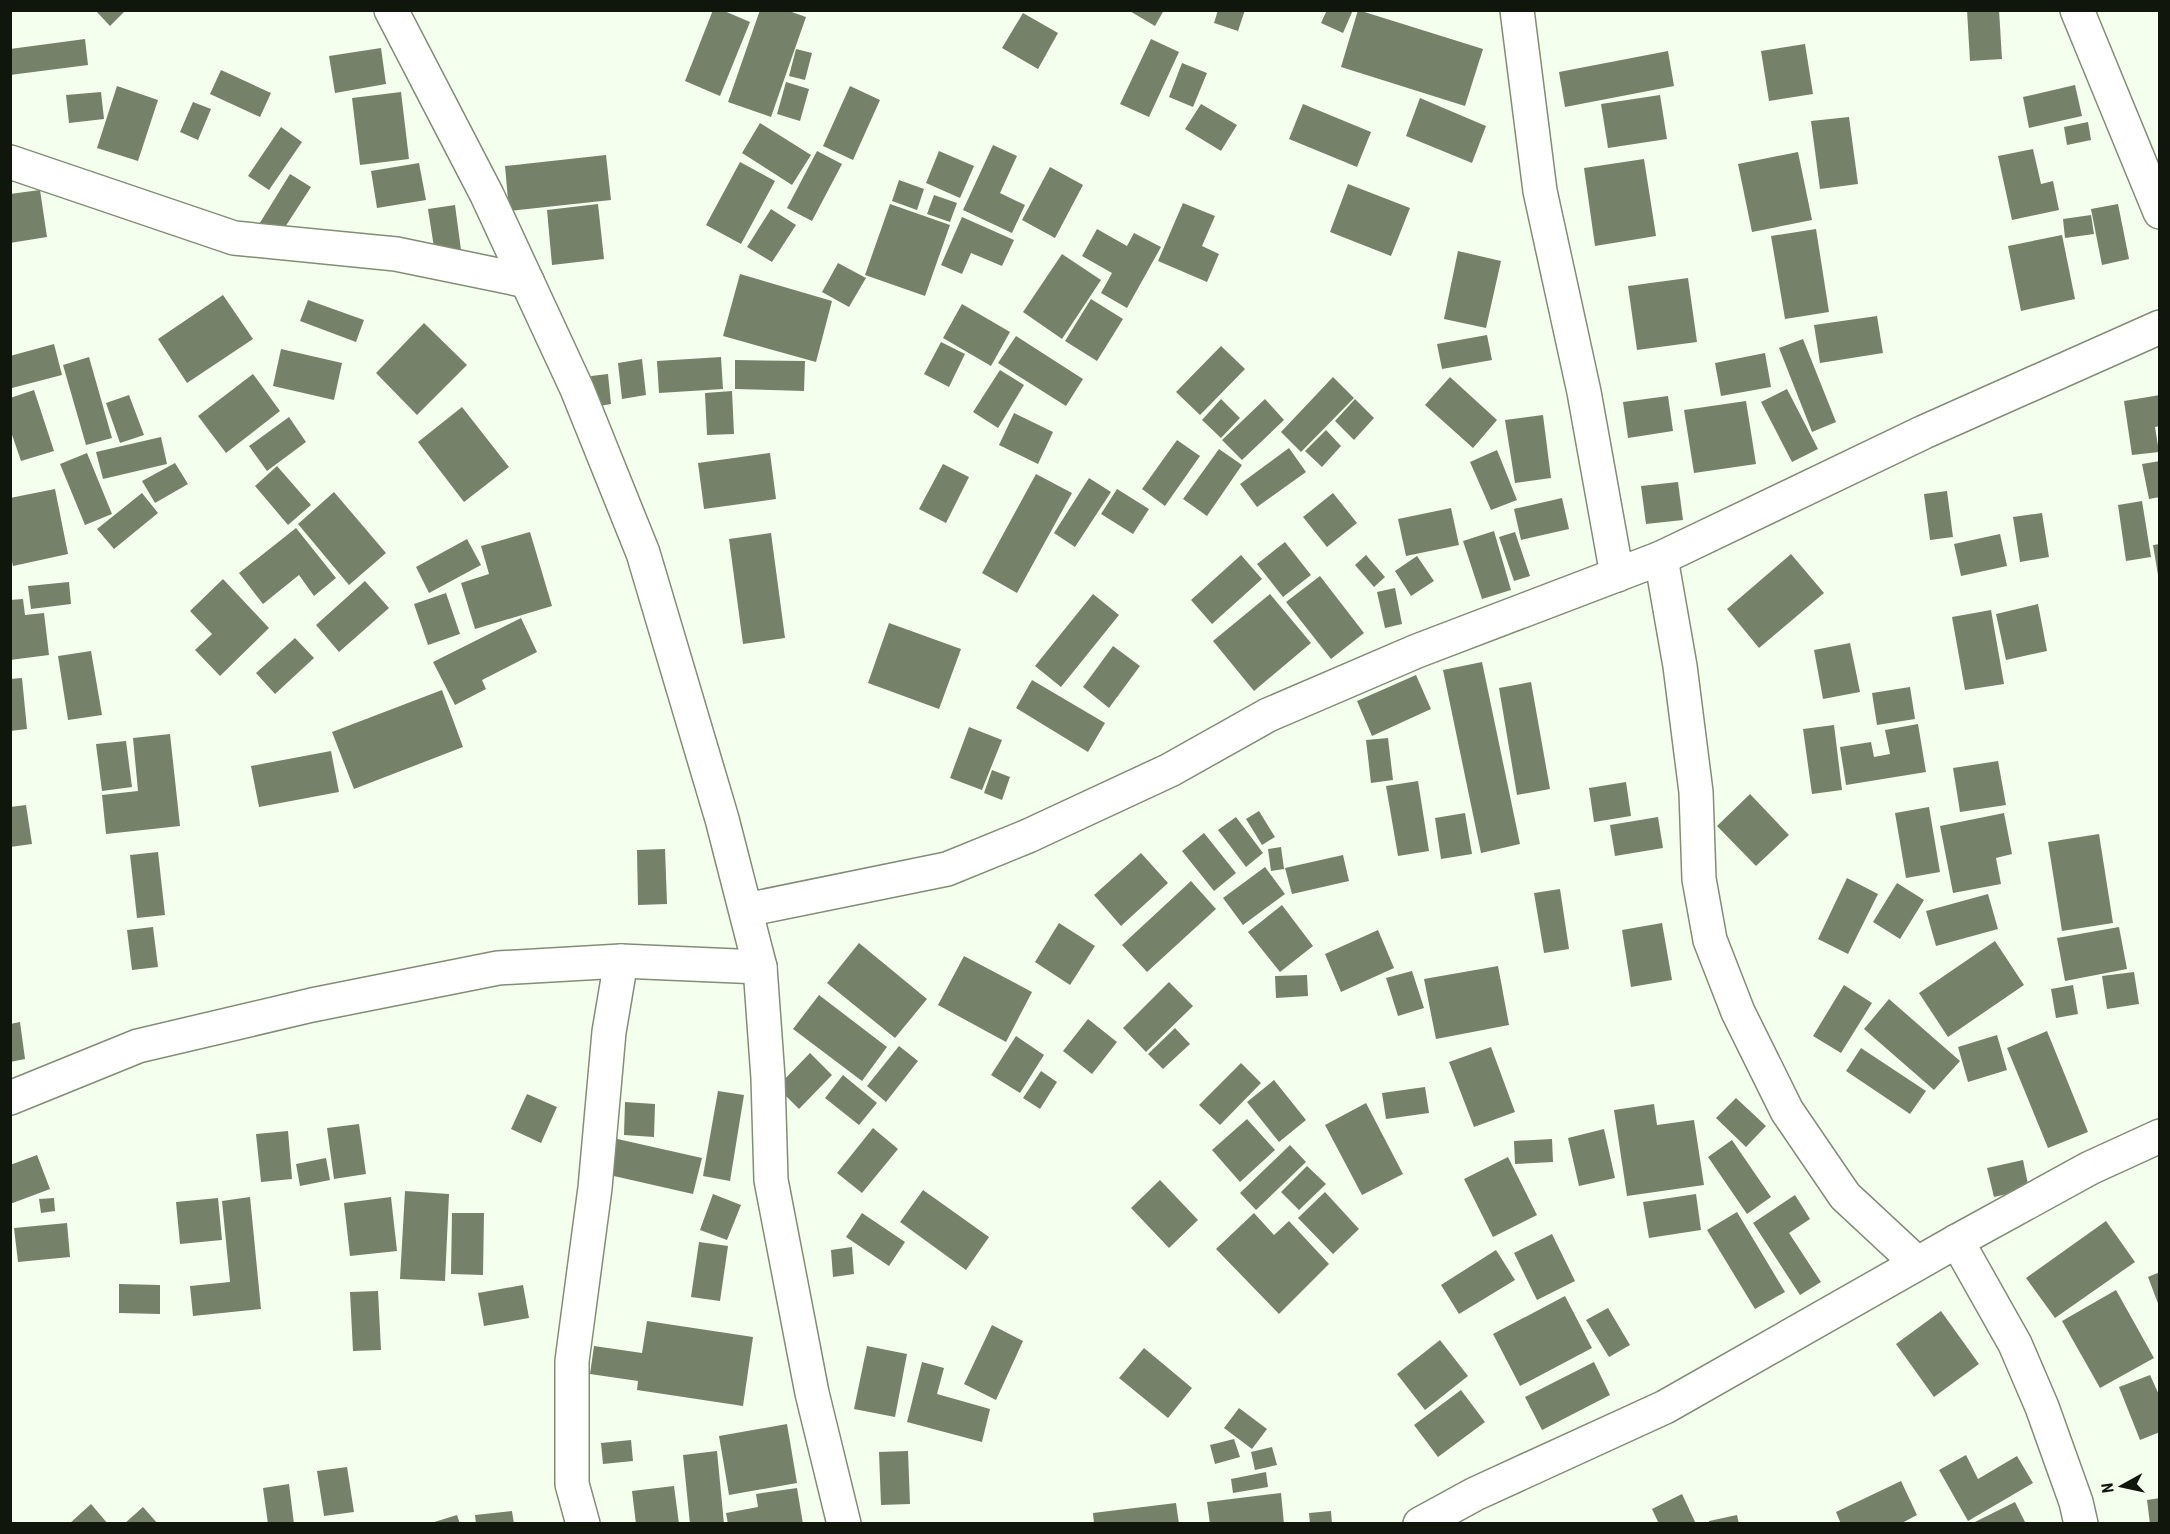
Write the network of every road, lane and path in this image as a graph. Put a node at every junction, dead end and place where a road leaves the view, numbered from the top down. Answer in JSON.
{"nodes":[{"id":1,"x":391,"y":10,"type":"edge"},
{"id":2,"x":1517,"y":10,"type":"edge"},
{"id":3,"x":2077,"y":10,"type":"edge"},
{"id":4,"x":10,"y":162,"type":"edge"},
{"id":5,"x":2160,"y":212,"type":"edge"},
{"id":6,"x":527,"y":281,"type":"junction"},
{"id":7,"x":2160,"y":327,"type":"edge"},
{"id":8,"x":1661,"y":558,"type":"junction"},
{"id":9,"x":1617,"y":575,"type":"junction"},
{"id":10,"x":746,"y":910,"type":"junction"},
{"id":11,"x":621,"y":961,"type":"junction"},
{"id":12,"x":760,"y":967,"type":"junction"},
{"id":13,"x":10,"y":1098,"type":"edge"},
{"id":14,"x":2160,"y":1136,"type":"edge"},
{"id":15,"x":1957,"y":1241,"type":"junction"},
{"id":16,"x":1917,"y":1263,"type":"junction"},
{"id":17,"x":583,"y":1524,"type":"edge"},
{"id":18,"x":844,"y":1524,"type":"edge"},
{"id":19,"x":1420,"y":1524,"type":"edge"},
{"id":20,"x":2081,"y":1524,"type":"edge"}],
"edges":[{"from":1,"to":6,"type":"street"},
{"from":2,"to":9,"type":"street"},
{"from":3,"to":5,"type":"street"},
{"from":4,"to":6,"type":"street"},
{"from":6,"to":10,"type":"street"},
{"from":7,"to":8,"type":"street"},
{"from":8,"to":9,"type":"street"},
{"from":8,"to":16,"type":"street"},
{"from":9,"to":10,"type":"street"},
{"from":10,"to":12,"type":"street"},
{"from":11,"to":12,"type":"street"},
{"from":11,"to":13,"type":"street"},
{"from":11,"to":17,"type":"street"},
{"from":12,"to":18,"type":"street"},
{"from":14,"to":15,"type":"street"},
{"from":15,"to":16,"type":"street"},
{"from":15,"to":20,"type":"street"},
{"from":16,"to":19,"type":"street"}]}
